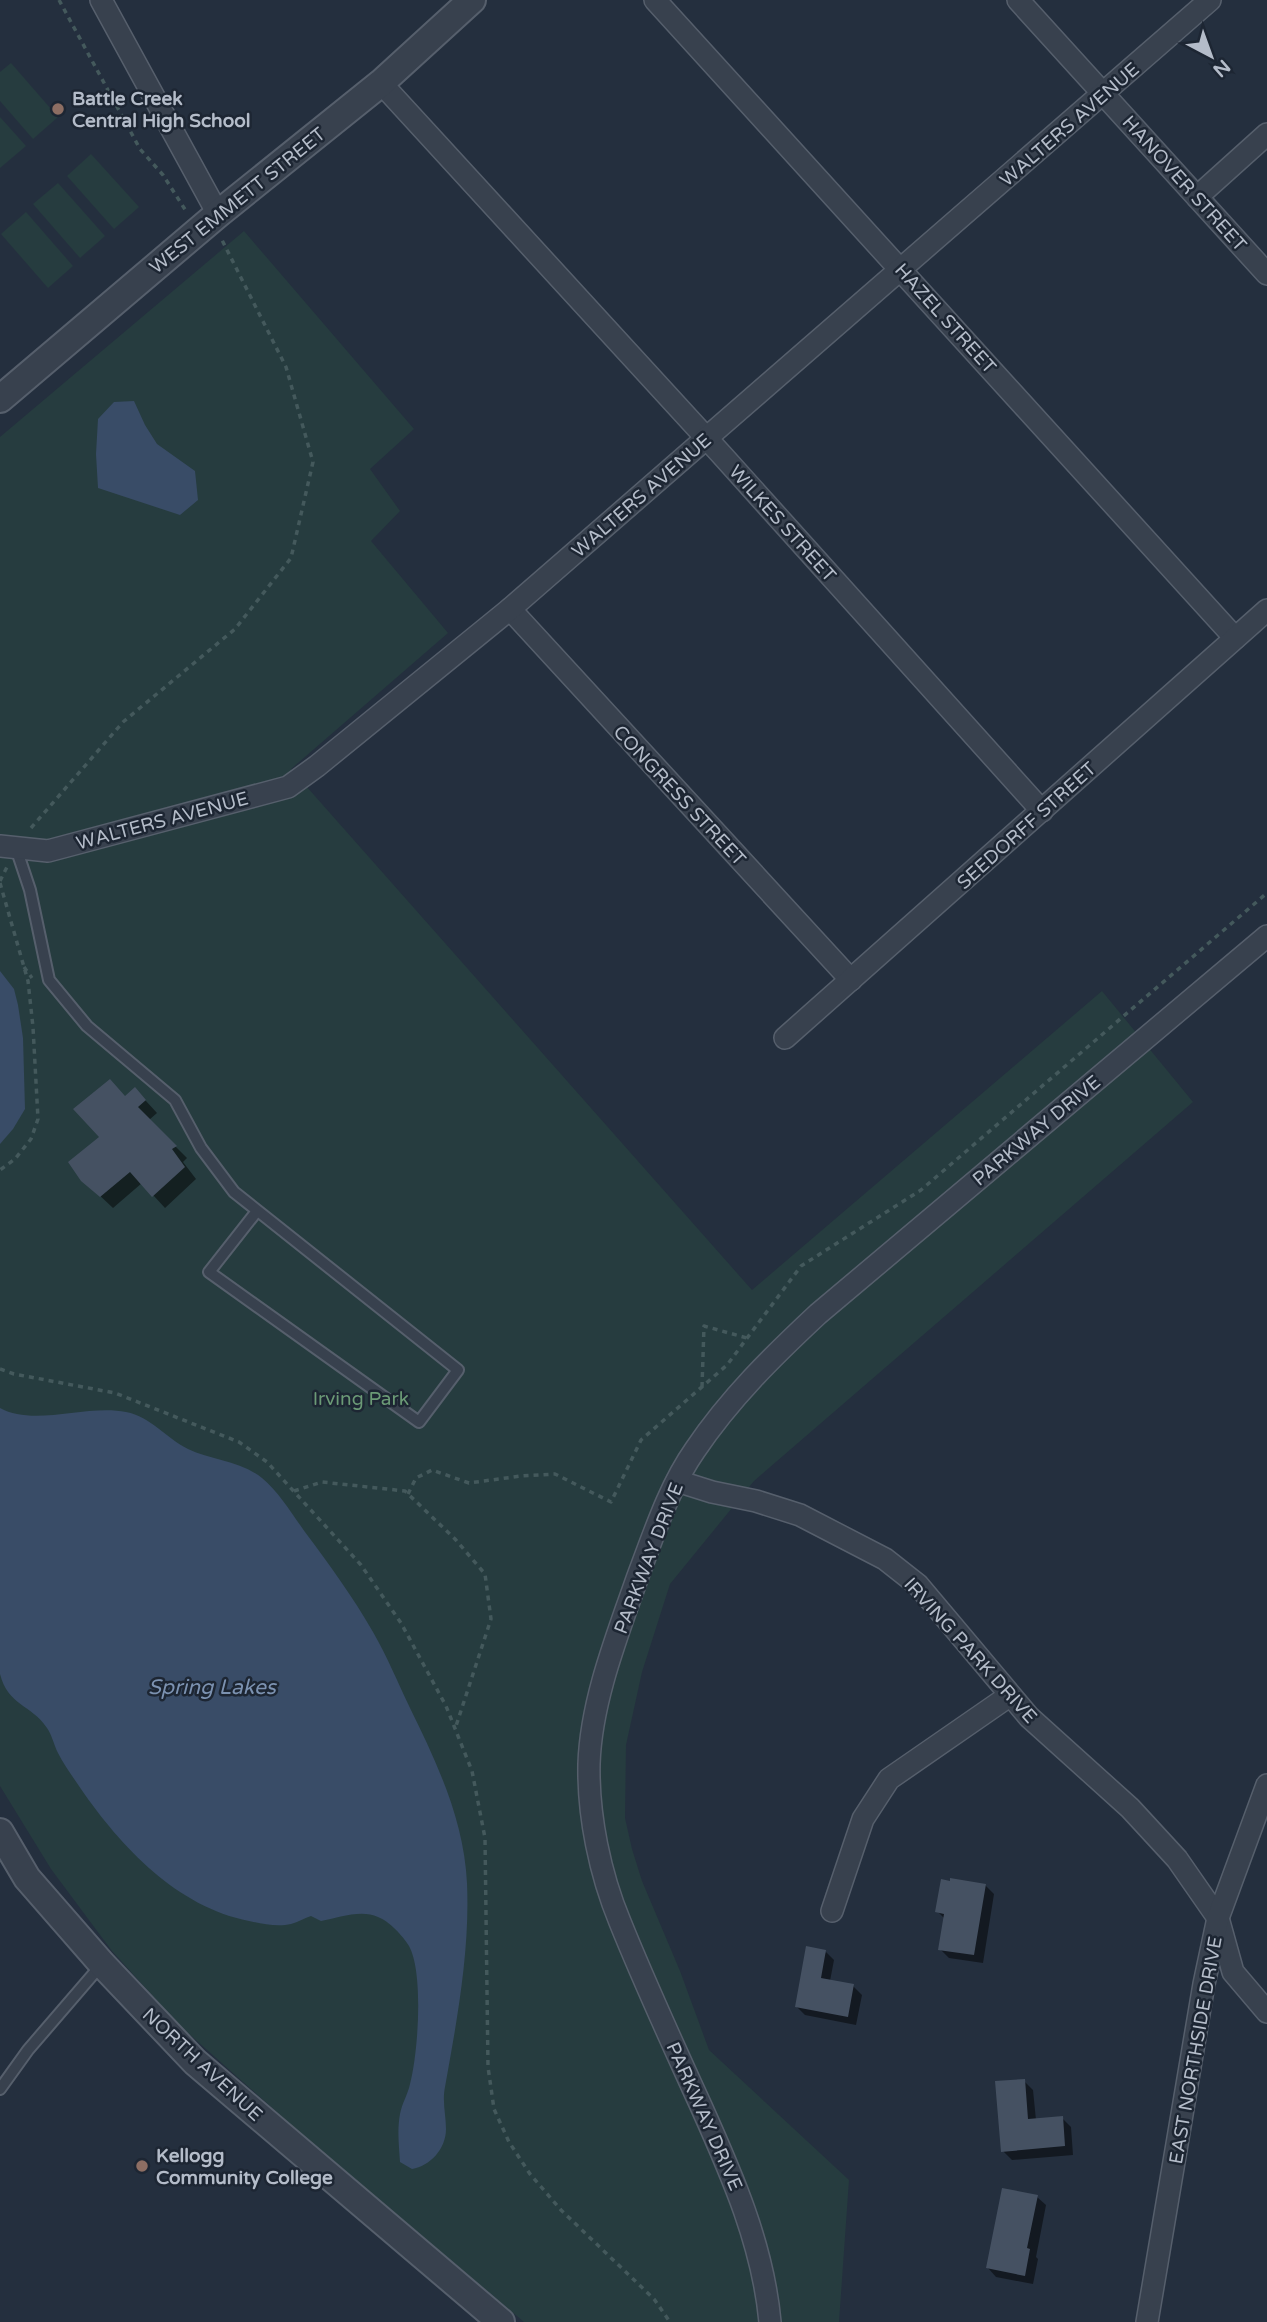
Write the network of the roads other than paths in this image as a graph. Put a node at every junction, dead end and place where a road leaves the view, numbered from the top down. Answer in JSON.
{"nodes":[{"id":1,"x":101,"y":0,"type":"edge"},
{"id":2,"x":472,"y":0,"type":"edge"},
{"id":3,"x":655,"y":0,"type":"edge"},
{"id":4,"x":1018,"y":0,"type":"edge"},
{"id":5,"x":1210,"y":0,"type":"edge"},
{"id":6,"x":381,"y":83,"type":"junction"},
{"id":7,"x":1104,"y":94,"type":"junction"},
{"id":8,"x":1267,"y":134,"type":"edge"},
{"id":9,"x":1197,"y":197,"type":"junction"},
{"id":10,"x":218,"y":214,"type":"junction"},
{"id":11,"x":901,"y":269,"type":"junction"},
{"id":12,"x":1267,"y":274,"type":"edge"},
{"id":13,"x":0,"y":399,"type":"edge"},
{"id":14,"x":706,"y":438,"type":"junction"},
{"id":15,"x":510,"y":609,"type":"junction"},
{"id":16,"x":1267,"y":610,"type":"edge"},
{"id":17,"x":1235,"y":638,"type":"junction"},
{"id":18,"x":1042,"y":811,"type":"junction"},
{"id":19,"x":8,"y":847,"type":"edge"},
{"id":20,"x":1267,"y":936,"type":"edge"},
{"id":21,"x":851,"y":980,"type":"junction"},
{"id":22,"x":785,"y":1038,"type":"dead end"},
{"id":23,"x":257,"y":1211,"type":"junction"},
{"id":24,"x":677,"y":1481,"type":"junction"},
{"id":25,"x":1009,"y":1696,"type":"junction"},
{"id":26,"x":1267,"y":1786,"type":"edge"},
{"id":27,"x":0,"y":1832,"type":"edge"},
{"id":28,"x":832,"y":1911,"type":"dead end"},
{"id":29,"x":1218,"y":1917,"type":"junction"},
{"id":30,"x":102,"y":1964,"type":"junction"},
{"id":31,"x":1267,"y":2012,"type":"edge"},
{"id":32,"x":0,"y":2089,"type":"edge"},
{"id":33,"x":501,"y":2322,"type":"edge"},
{"id":34,"x":770,"y":2322,"type":"edge"},
{"id":35,"x":1147,"y":2322,"type":"edge"}],
"edges":[{"from":1,"to":10,"type":"street"},
{"from":2,"to":6,"type":"street","name":"WEST EMMETT STREET"},
{"from":3,"to":11,"type":"street","name":"HAZEL STREET"},
{"from":4,"to":7,"type":"street","name":"HANOVER STREET"},
{"from":5,"to":7,"type":"street","name":"WALTERS AVENUE"},
{"from":6,"to":10,"type":"street","name":"WEST EMMETT STREET"},
{"from":6,"to":14,"type":"street","name":"WILKES STREET"},
{"from":7,"to":9,"type":"street","name":"HANOVER STREET"},
{"from":7,"to":11,"type":"street","name":"WALTERS AVENUE"},
{"from":8,"to":9,"type":"street"},
{"from":9,"to":12,"type":"street","name":"HANOVER STREET"},
{"from":10,"to":13,"type":"street","name":"WEST EMMETT STREET"},
{"from":11,"to":14,"type":"street","name":"WALTERS AVENUE"},
{"from":11,"to":17,"type":"street","name":"HAZEL STREET"},
{"from":14,"to":15,"type":"street","name":"WALTERS AVENUE"},
{"from":14,"to":18,"type":"street","name":"WILKES STREET"},
{"from":15,"to":19,"type":"street","name":"WALTERS AVENUE"},
{"from":15,"to":21,"type":"street","name":"CONGRESS STREET"},
{"from":16,"to":17,"type":"street","name":"SEEDORFF STREET"},
{"from":17,"to":18,"type":"street","name":"SEEDORFF STREET"},
{"from":18,"to":21,"type":"street","name":"SEEDORFF STREET"},
{"from":19,"to":23,"type":"lane"},
{"from":20,"to":24,"type":"street","name":"PARKWAY DRIVE"},
{"from":21,"to":22,"type":"street","name":"SEEDORFF STREET"},
{"from":23,"to":23,"type":"lane"},
{"from":24,"to":25,"type":"street","name":"IRVING PARK DRIVE"},
{"from":24,"to":34,"type":"street","name":"PARKWAY DRIVE"},
{"from":25,"to":28,"type":"street"},
{"from":25,"to":29,"type":"street","name":"IRVING PARK DRIVE"},
{"from":26,"to":29,"type":"street","name":"EAST NORTHSIDE DRIVE"},
{"from":27,"to":30,"type":"street","name":"NORTH AVENUE"},
{"from":29,"to":31,"type":"street","name":"IRVING PARK DRIVE"},
{"from":29,"to":35,"type":"street","name":"EAST NORTHSIDE DRIVE"},
{"from":30,"to":32,"type":"lane"},
{"from":30,"to":33,"type":"street","name":"NORTH AVENUE"}]}
